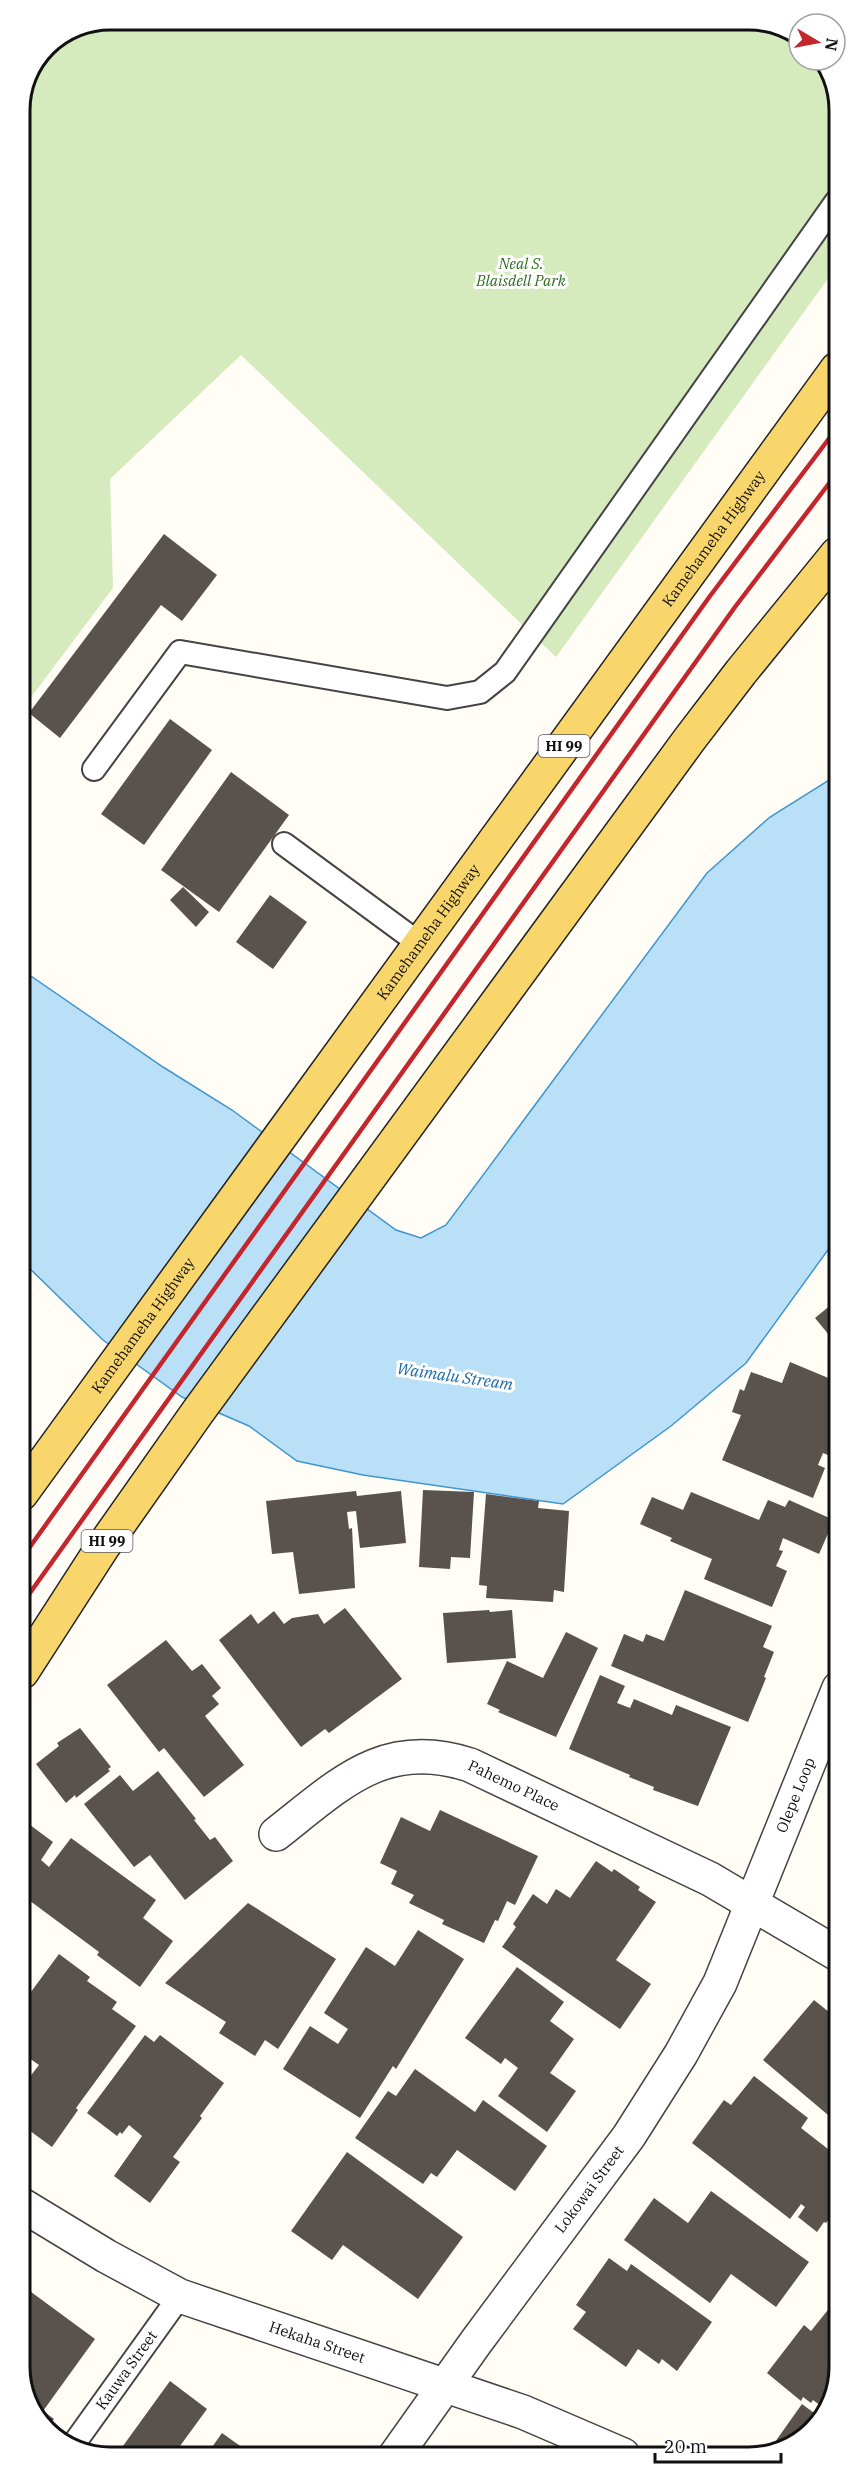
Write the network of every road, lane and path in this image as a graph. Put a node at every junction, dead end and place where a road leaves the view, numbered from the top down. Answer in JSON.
{"nodes":[{"id":1,"x":829,"y":213,"type":"edge"},
{"id":2,"x":829,"y":380,"type":"edge"},
{"id":3,"x":829,"y":564,"type":"edge"},
{"id":4,"x":94,"y":769,"type":"dead end"},
{"id":5,"x":284,"y":844,"type":"dead end"},
{"id":6,"x":420,"y":944,"type":"junction"},
{"id":7,"x":30,"y":1482,"type":"edge"},
{"id":8,"x":30,"y":1660,"type":"edge"},
{"id":9,"x":829,"y":1710,"type":"edge"},
{"id":10,"x":276,"y":1834,"type":"dead end"},
{"id":11,"x":752,"y":1903,"type":"junction"},
{"id":12,"x":829,"y":1949,"type":"edge"},
{"id":13,"x":30,"y":2210,"type":"edge"},
{"id":14,"x":180,"y":2296,"type":"junction"},
{"id":15,"x":445,"y":2386,"type":"junction"},
{"id":16,"x":77,"y":2440,"type":"edge"},
{"id":17,"x":401,"y":2447,"type":"edge"},
{"id":18,"x":604,"y":2447,"type":"edge"}],
"edges":[{"from":1,"to":4,"type":"lane"},
{"from":2,"to":6,"type":"main road","name":"Kamehameha Highway","number":"HI 99"},
{"from":3,"to":8,"type":"main road","number":"HI 99"},
{"from":5,"to":6,"type":"lane"},
{"from":6,"to":7,"type":"main road","name":"Kamehameha Highway","number":"HI 99"},
{"from":9,"to":11,"type":"street","name":"Olepe Loop"},
{"from":10,"to":11,"type":"street","name":"Pahemo Place"},
{"from":11,"to":12,"type":"street","name":"Pahemo Place"},
{"from":11,"to":15,"type":"street","name":"Lokowai Street"},
{"from":13,"to":14,"type":"street","name":"Hekaha Street"},
{"from":14,"to":15,"type":"street","name":"Hekaha Street"},
{"from":14,"to":16,"type":"lane","name":"Kauwa Street"},
{"from":15,"to":17,"type":"street","name":"Lokowai Street"},
{"from":15,"to":18,"type":"street","name":"Hekaha Street"}]}
